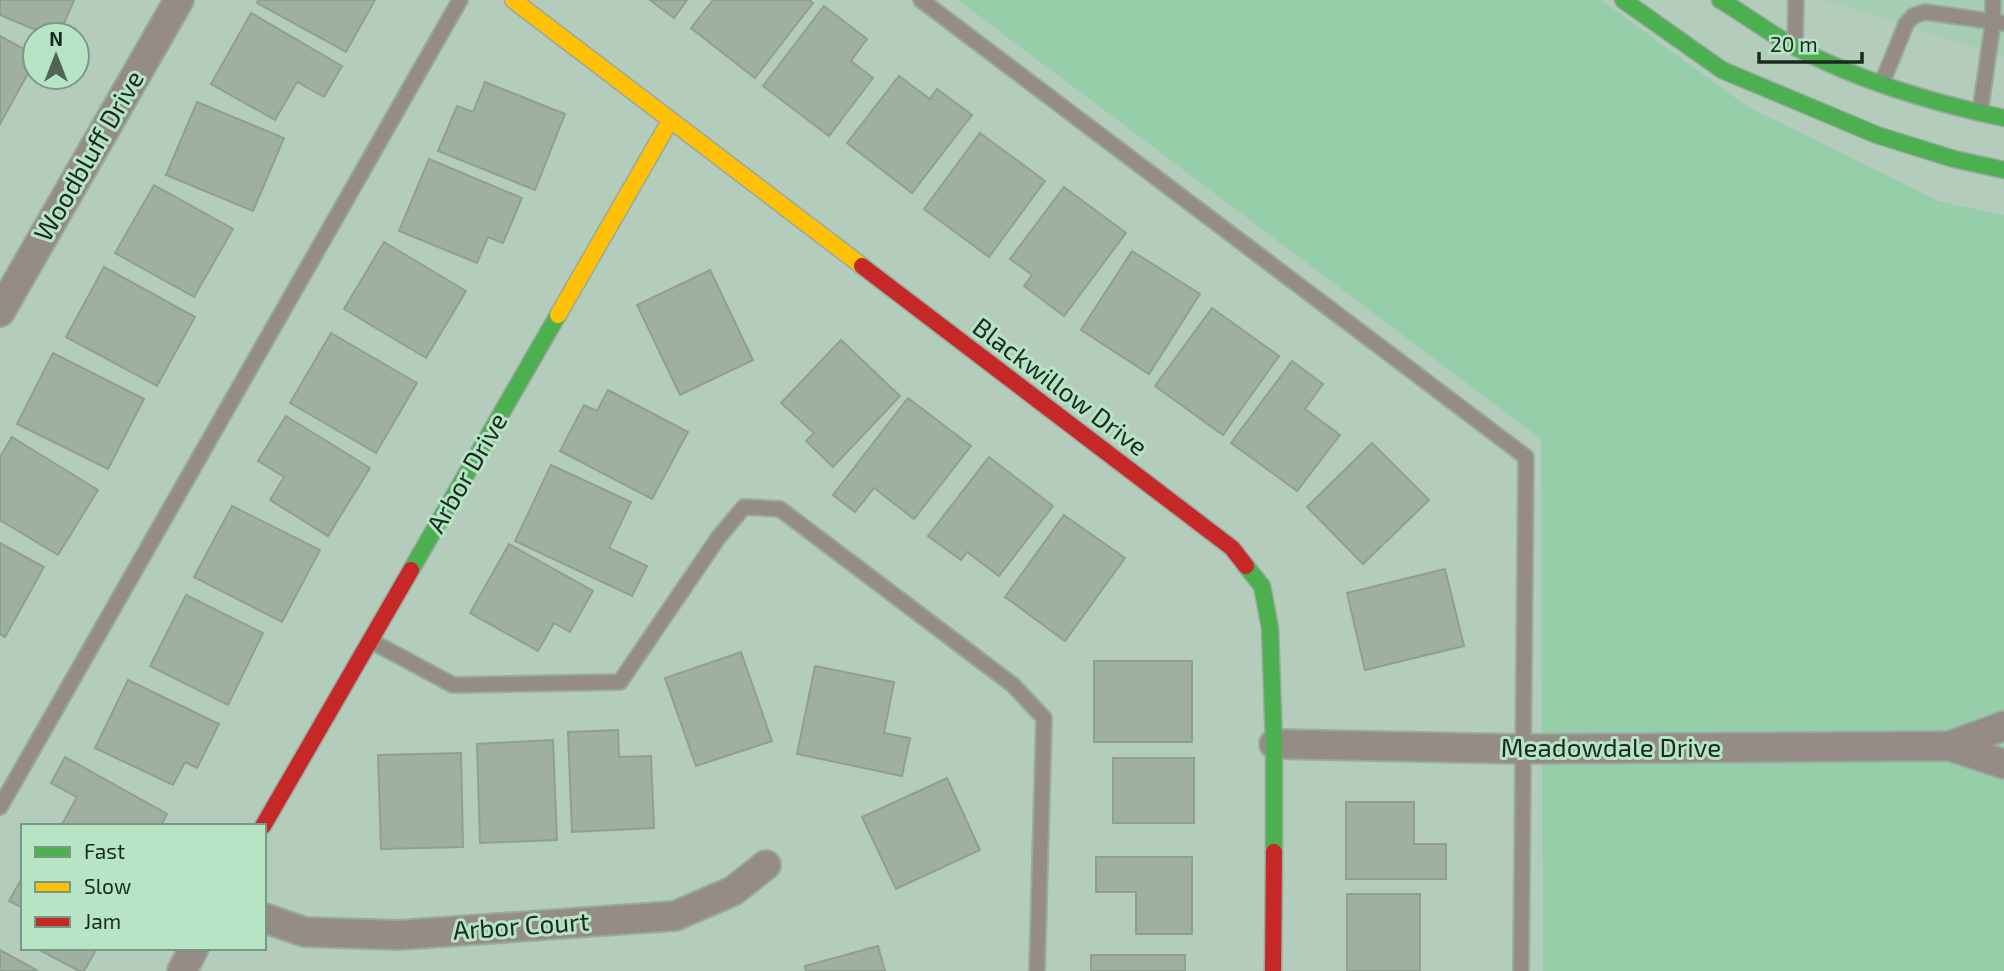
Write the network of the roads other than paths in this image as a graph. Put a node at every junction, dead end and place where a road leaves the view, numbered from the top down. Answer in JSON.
{"nodes":[{"id":1,"x":179,"y":0,"type":"edge"},
{"id":2,"x":460,"y":0,"type":"edge"},
{"id":3,"x":513,"y":0,"type":"edge"},
{"id":4,"x":921,"y":0,"type":"edge"},
{"id":5,"x":1623,"y":0,"type":"edge"},
{"id":6,"x":1720,"y":0,"type":"edge"},
{"id":7,"x":1796,"y":0,"type":"edge"},
{"id":8,"x":1993,"y":0,"type":"edge"},
{"id":9,"x":1998,"y":23,"type":"edge"},
{"id":10,"x":1795,"y":47,"type":"junction"},
{"id":11,"x":1882,"y":84,"type":"junction"},
{"id":12,"x":1980,"y":114,"type":"junction"},
{"id":13,"x":2004,"y":118,"type":"edge"},
{"id":14,"x":670,"y":121,"type":"junction"},
{"id":15,"x":2004,"y":170,"type":"edge"},
{"id":16,"x":0,"y":312,"type":"edge"},
{"id":17,"x":370,"y":640,"type":"junction"},
{"id":18,"x":2004,"y":726,"type":"edge"},
{"id":19,"x":1274,"y":744,"type":"junction"},
{"id":20,"x":1949,"y":746,"type":"junction"},
{"id":21,"x":1521,"y":749,"type":"junction"},
{"id":22,"x":2004,"y":764,"type":"edge"},
{"id":23,"x":0,"y":807,"type":"edge"},
{"id":24,"x":264,"y":824,"type":"edge"},
{"id":25,"x":766,"y":865,"type":"dead end"},
{"id":26,"x":266,"y":919,"type":"edge"},
{"id":27,"x":193,"y":950,"type":"edge"},
{"id":28,"x":182,"y":971,"type":"edge"},
{"id":29,"x":1037,"y":971,"type":"edge"},
{"id":30,"x":1273,"y":971,"type":"edge"},
{"id":31,"x":1521,"y":971,"type":"edge"}],
"edges":[{"from":1,"to":16,"type":"street","name":"Woodbluff Drive"},
{"from":2,"to":23,"type":"lane"},
{"from":3,"to":14,"type":"street","name":"Blackwillow Drive"},
{"from":4,"to":21,"type":"lane"},
{"from":5,"to":15,"type":"street"},
{"from":6,"to":10,"type":"street"},
{"from":7,"to":10,"type":"lane"},
{"from":8,"to":9,"type":"lane"},
{"from":9,"to":11,"type":"lane"},
{"from":9,"to":12,"type":"lane"},
{"from":10,"to":11,"type":"street"},
{"from":11,"to":12,"type":"street"},
{"from":12,"to":13,"type":"street"},
{"from":14,"to":17,"type":"street","name":"Arbor Drive"},
{"from":14,"to":19,"type":"street","name":"Blackwillow Drive"},
{"from":17,"to":24,"type":"street","name":"Arbor Drive"},
{"from":17,"to":29,"type":"lane"},
{"from":18,"to":20,"type":"street","name":"Meadowdale Drive"},
{"from":19,"to":21,"type":"street","name":"Meadowdale Drive"},
{"from":19,"to":30,"type":"street","name":"Blackwillow Drive"},
{"from":20,"to":21,"type":"street","name":"Meadowdale Drive"},
{"from":20,"to":22,"type":"street","name":"Meadowdale Drive"},
{"from":21,"to":31,"type":"lane"},
{"from":25,"to":26,"type":"street","name":"Arbor Court"},
{"from":27,"to":28,"type":"street"}]}
